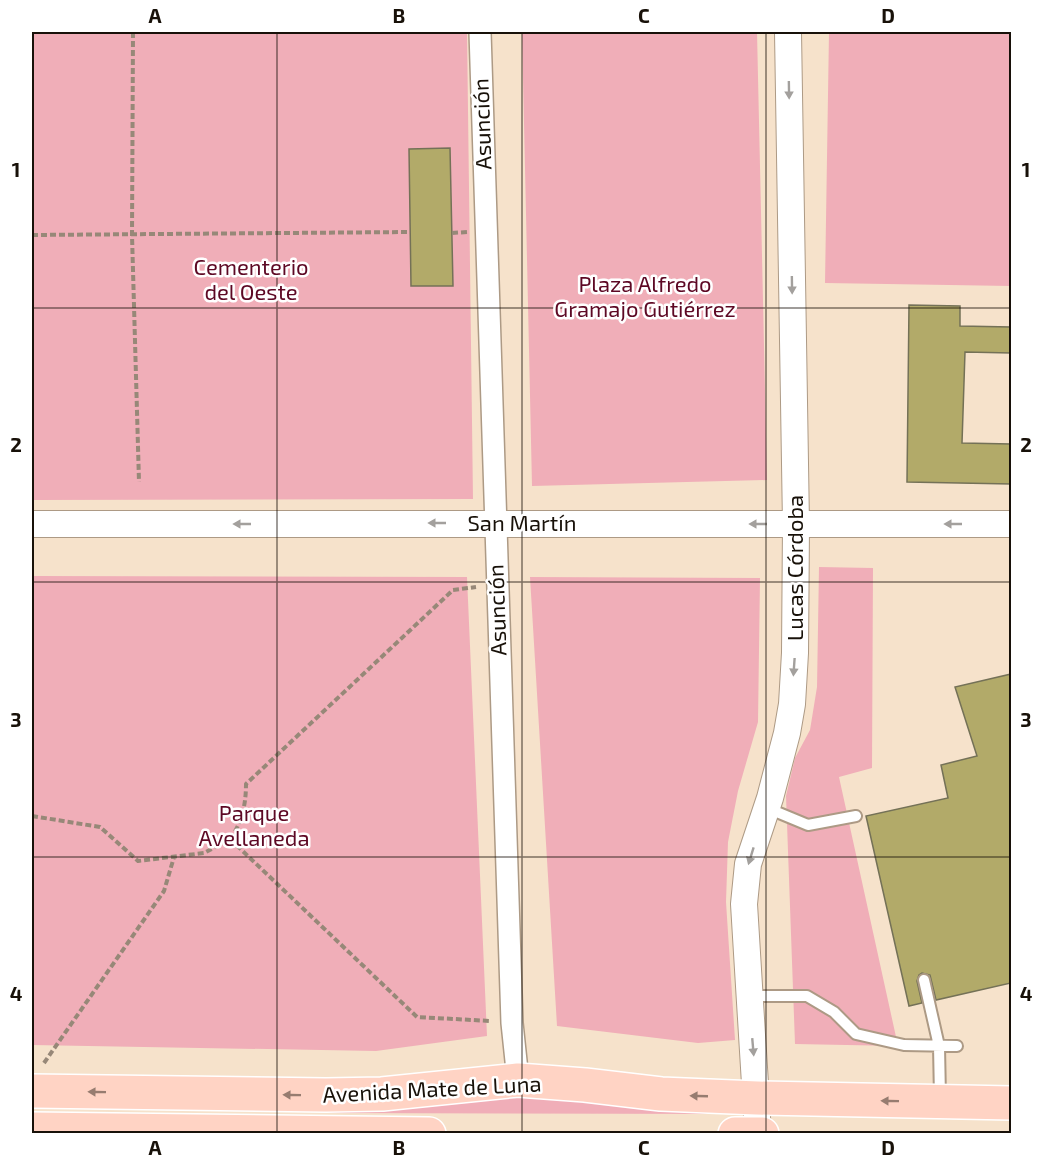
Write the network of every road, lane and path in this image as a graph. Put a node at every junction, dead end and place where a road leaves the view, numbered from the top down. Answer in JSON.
{"nodes":[{"id":1,"x":133,"y":32,"type":"edge"},
{"id":2,"x":480,"y":32,"type":"edge"},
{"id":3,"x":788,"y":32,"type":"edge"},
{"id":4,"x":410,"y":232,"type":"dead end"},
{"id":5,"x":32,"y":235,"type":"edge"},
{"id":6,"x":132,"y":235,"type":"junction"},
{"id":7,"x":139,"y":482,"type":"dead end"},
{"id":8,"x":494,"y":523,"type":"junction"},
{"id":9,"x":32,"y":524,"type":"edge"},
{"id":10,"x":1011,"y":524,"type":"edge"},
{"id":11,"x":796,"y":525,"type":"junction"},
{"id":12,"x":496,"y":584,"type":"junction"},
{"id":13,"x":766,"y":807,"type":"junction"},
{"id":14,"x":32,"y":816,"type":"edge"},
{"id":15,"x":856,"y":816,"type":"dead end"},
{"id":16,"x":230,"y":839,"type":"junction"},
{"id":17,"x":174,"y":857,"type":"junction"},
{"id":18,"x":924,"y":980,"type":"dead end"},
{"id":19,"x":748,"y":996,"type":"junction"},
{"id":20,"x":512,"y":1023,"type":"junction"},
{"id":21,"x":939,"y":1046,"type":"junction"},
{"id":22,"x":957,"y":1046,"type":"dead end"},
{"id":23,"x":518,"y":1080,"type":"junction"},
{"id":24,"x":35,"y":1081,"type":"edge"},
{"id":25,"x":757,"y":1098,"type":"junction"},
{"id":26,"x":940,"y":1102,"type":"junction"},
{"id":27,"x":1011,"y":1103,"type":"edge"},
{"id":28,"x":32,"y":1129,"type":"edge"},
{"id":29,"x":211,"y":1132,"type":"edge"},
{"id":30,"x":429,"y":1134,"type":"edge"},
{"id":31,"x":735,"y":1134,"type":"edge"},
{"id":32,"x":760,"y":1134,"type":"edge"}],
"edges":[{"from":1,"to":6,"type":"path"},
{"from":2,"to":8,"type":"street","name":"Asunción"},
{"from":3,"to":11,"type":"street","name":"Lucas Córdoba","one_way":true},
{"from":4,"to":6,"type":"path"},
{"from":5,"to":6,"type":"path"},
{"from":6,"to":7,"type":"path"},
{"from":8,"to":9,"type":"street","name":"San Martín","one_way":true},
{"from":11,"to":8,"type":"street","name":"San Martín","one_way":true},
{"from":8,"to":12,"type":"street","name":"Asunción"},
{"from":10,"to":11,"type":"street","name":"San Martín","one_way":true},
{"from":11,"to":13,"type":"street","name":"Lucas Córdoba","one_way":true},
{"from":12,"to":16,"type":"path"},
{"from":12,"to":20,"type":"street","name":"Asunción"},
{"from":13,"to":15,"type":"lane"},
{"from":13,"to":19,"type":"street","name":"Lucas Córdoba","one_way":true},
{"from":14,"to":17,"type":"path"},
{"from":16,"to":17,"type":"path"},
{"from":16,"to":20,"type":"path"},
{"from":17,"to":24,"type":"path"},
{"from":18,"to":21,"type":"lane"},
{"from":19,"to":21,"type":"lane"},
{"from":19,"to":25,"type":"street","name":"Lucas Córdoba","one_way":true},
{"from":20,"to":23,"type":"street","name":"Asunción"},
{"from":21,"to":22,"type":"lane"},
{"from":21,"to":26,"type":"lane"},
{"from":23,"to":24,"type":"main road","name":"Avenida Mate de Luna","one_way":true},
{"from":25,"to":23,"type":"main road","name":"Avenida Mate de Luna","one_way":true},
{"from":26,"to":25,"type":"main road","name":"Avenida Mate de Luna","one_way":true},
{"from":25,"to":32,"type":"street","name":"Lucas Córdoba"},
{"from":26,"to":27,"type":"main road","name":"Avenida Mate de Luna"},
{"from":28,"to":29,"type":"main road","name":"Avenida Mate de Luna"},
{"from":29,"to":30,"type":"main road","name":"Avenida Mate de Luna"},
{"from":31,"to":32,"type":"main road"}]}
